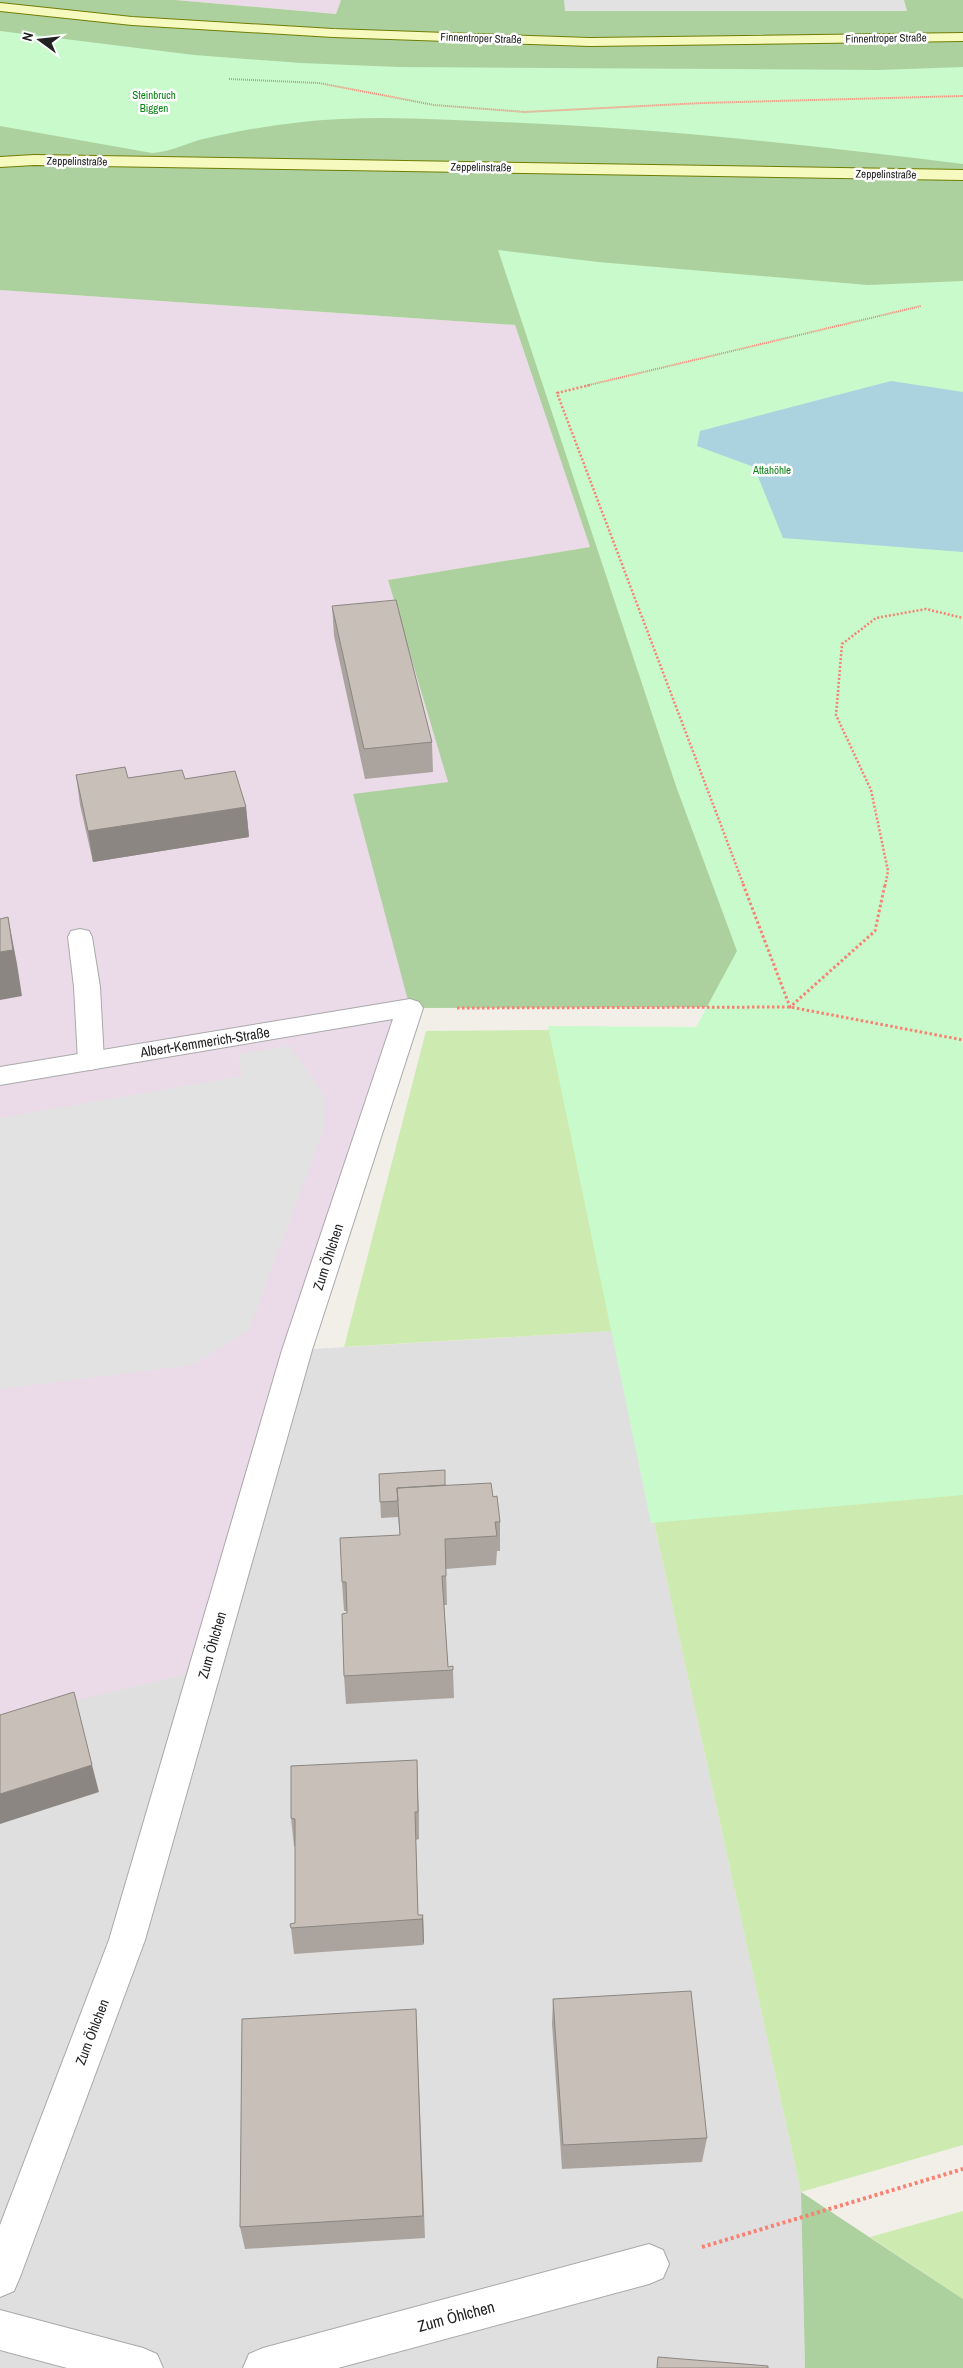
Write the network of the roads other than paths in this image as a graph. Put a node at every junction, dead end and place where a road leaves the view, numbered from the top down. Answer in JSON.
{"nodes":[{"id":1,"x":0,"y":7,"type":"edge"},
{"id":2,"x":963,"y":37,"type":"edge"},
{"id":3,"x":0,"y":162,"type":"edge"},
{"id":4,"x":963,"y":175,"type":"edge"},
{"id":5,"x":80,"y":937,"type":"dead end"},
{"id":6,"x":410,"y":1008,"type":"joint"},
{"id":7,"x":91,"y":1061,"type":"junction"},
{"id":8,"x":0,"y":1076,"type":"edge"},
{"id":9,"x":649,"y":2264,"type":"road end"},
{"id":10,"x":0,"y":2277,"type":"edge"},
{"id":11,"x":0,"y":2330,"type":"edge"},
{"id":12,"x":143,"y":2368,"type":"edge"},
{"id":13,"x":262,"y":2368,"type":"edge"}],
"edges":[{"from":1,"to":2,"type":"main road","name":"Finnentroper Straße"},
{"from":3,"to":4,"type":"main road","name":"Zeppelinstraße"},
{"from":5,"to":7,"type":"street"},
{"from":6,"to":7,"type":"street","name":"Albert-Kemmerich-Straße"},
{"from":6,"to":10,"type":"street","name":"Zum Öhlchen"},
{"from":7,"to":8,"type":"street","name":"Albert-Kemmerich-Straße"},
{"from":9,"to":13,"type":"street","name":"Zum Öhlchen"},
{"from":11,"to":12,"type":"street"}]}
